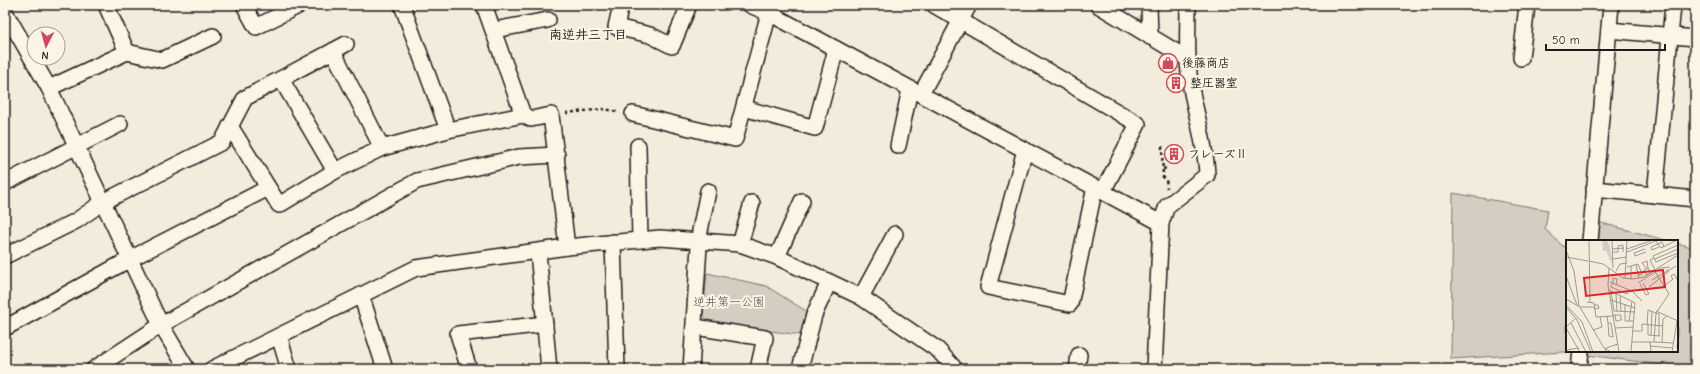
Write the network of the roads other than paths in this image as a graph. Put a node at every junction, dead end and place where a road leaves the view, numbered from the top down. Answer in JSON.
{"nodes":[{"id":1,"x":106,"y":5,"type":"edge"},
{"id":2,"x":244,"y":5,"type":"edge"},
{"id":3,"x":300,"y":5,"type":"edge"},
{"id":4,"x":402,"y":5,"type":"edge"},
{"id":5,"x":484,"y":5,"type":"edge"},
{"id":6,"x":620,"y":5,"type":"edge"},
{"id":7,"x":689,"y":5,"type":"edge"},
{"id":8,"x":750,"y":5,"type":"edge"},
{"id":9,"x":934,"y":5,"type":"edge"},
{"id":10,"x":969,"y":5,"type":"edge"},
{"id":11,"x":1098,"y":5,"type":"edge"},
{"id":12,"x":1149,"y":5,"type":"edge"},
{"id":13,"x":1188,"y":5,"type":"edge"},
{"id":14,"x":1527,"y":5,"type":"edge"},
{"id":15,"x":1611,"y":5,"type":"edge"},
{"id":16,"x":1673,"y":5,"type":"edge"},
{"id":17,"x":771,"y":9,"type":"edge"},
{"id":18,"x":5,"y":12,"type":"edge"},
{"id":19,"x":548,"y":20,"type":"dead end"},
{"id":20,"x":960,"y":20,"type":"junction"},
{"id":21,"x":494,"y":30,"type":"junction"},
{"id":22,"x":1609,"y":30,"type":"junction"},
{"id":23,"x":10,"y":32,"type":"edge"},
{"id":24,"x":213,"y":36,"type":"dead end"},
{"id":25,"x":1670,"y":36,"type":"junction"},
{"id":26,"x":1150,"y":37,"type":"junction"},
{"id":27,"x":1695,"y":38,"type":"edge"},
{"id":28,"x":346,"y":44,"type":"dead end"},
{"id":29,"x":836,"y":49,"type":"junction"},
{"id":30,"x":333,"y":51,"type":"junction"},
{"id":31,"x":127,"y":52,"type":"junction"},
{"id":32,"x":1521,"y":58,"type":"dead end"},
{"id":33,"x":1188,"y":59,"type":"junction"},
{"id":34,"x":281,"y":79,"type":"junction"},
{"id":35,"x":49,"y":88,"type":"junction"},
{"id":36,"x":915,"y":92,"type":"junction"},
{"id":37,"x":744,"y":108,"type":"junction"},
{"id":38,"x":633,"y":114,"type":"road end"},
{"id":39,"x":523,"y":115,"type":"junction"},
{"id":40,"x":120,"y":124,"type":"dead end"},
{"id":41,"x":230,"y":126,"type":"junction"},
{"id":42,"x":448,"y":130,"type":"junction"},
{"id":43,"x":78,"y":146,"type":"junction"},
{"id":44,"x":638,"y":146,"type":"dead end"},
{"id":45,"x":898,"y":146,"type":"dead end"},
{"id":46,"x":382,"y":148,"type":"junction"},
{"id":47,"x":1025,"y":150,"type":"junction"},
{"id":48,"x":557,"y":155,"type":"junction"},
{"id":49,"x":335,"y":171,"type":"junction"},
{"id":50,"x":5,"y":183,"type":"edge"},
{"id":51,"x":268,"y":188,"type":"junction"},
{"id":52,"x":1099,"y":189,"type":"junction"},
{"id":53,"x":1594,"y":190,"type":"junction"},
{"id":54,"x":708,"y":191,"type":"dead end"},
{"id":55,"x":1655,"y":195,"type":"junction"},
{"id":56,"x":1695,"y":199,"type":"edge"},
{"id":57,"x":802,"y":201,"type":"dead end"},
{"id":58,"x":103,"y":202,"type":"junction"},
{"id":59,"x":752,"y":203,"type":"dead end"},
{"id":60,"x":1161,"y":223,"type":"junction"},
{"id":61,"x":895,"y":234,"type":"dead end"},
{"id":62,"x":640,"y":240,"type":"junction"},
{"id":63,"x":1590,"y":240,"type":"edge"},
{"id":64,"x":700,"y":241,"type":"junction"},
{"id":65,"x":613,"y":242,"type":"junction"},
{"id":66,"x":740,"y":244,"type":"junction"},
{"id":67,"x":567,"y":247,"type":"junction"},
{"id":68,"x":538,"y":252,"type":"junction"},
{"id":69,"x":5,"y":256,"type":"edge"},
{"id":70,"x":777,"y":257,"type":"junction"},
{"id":71,"x":130,"y":259,"type":"junction"},
{"id":72,"x":829,"y":282,"type":"junction"},
{"id":73,"x":361,"y":295,"type":"junction"},
{"id":74,"x":861,"y":297,"type":"junction"},
{"id":75,"x":545,"y":324,"type":"junction"},
{"id":76,"x":161,"y":325,"type":"junction"},
{"id":77,"x":695,"y":327,"type":"junction"},
{"id":78,"x":5,"y":328,"type":"edge"},
{"id":79,"x":279,"y":336,"type":"junction"},
{"id":80,"x":1581,"y":352,"type":"edge"},
{"id":81,"x":94,"y":369,"type":"edge"},
{"id":82,"x":187,"y":369,"type":"edge"},
{"id":83,"x":212,"y":369,"type":"edge"},
{"id":84,"x":289,"y":369,"type":"edge"},
{"id":85,"x":385,"y":369,"type":"edge"},
{"id":86,"x":468,"y":369,"type":"edge"},
{"id":87,"x":549,"y":369,"type":"edge"},
{"id":88,"x":617,"y":369,"type":"edge"},
{"id":89,"x":691,"y":369,"type":"edge"},
{"id":90,"x":758,"y":369,"type":"edge"},
{"id":91,"x":800,"y":369,"type":"edge"},
{"id":92,"x":955,"y":369,"type":"edge"},
{"id":93,"x":1154,"y":369,"type":"edge"},
{"id":94,"x":1579,"y":369,"type":"edge"}],
"edges":[{"from":1,"to":31,"type":"street"},
{"from":2,"to":3,"type":"street"},
{"from":4,"to":42,"type":"street"},
{"from":5,"to":21,"type":"street"},
{"from":6,"to":7,"type":"street"},
{"from":8,"to":17,"type":"street"},
{"from":9,"to":20,"type":"street"},
{"from":10,"to":20,"type":"street"},
{"from":11,"to":26,"type":"street"},
{"from":12,"to":26,"type":"street"},
{"from":13,"to":33,"type":"street"},
{"from":14,"to":32,"type":"street"},
{"from":15,"to":22,"type":"street"},
{"from":16,"to":25,"type":"street"},
{"from":17,"to":29,"type":"street"},
{"from":17,"to":37,"type":"street"},
{"from":18,"to":23,"type":"street"},
{"from":19,"to":21,"type":"street"},
{"from":20,"to":36,"type":"street"},
{"from":20,"to":52,"type":"street"},
{"from":21,"to":39,"type":"street"},
{"from":22,"to":25,"type":"street"},
{"from":22,"to":53,"type":"street"},
{"from":23,"to":35,"type":"street"},
{"from":24,"to":31,"type":"street"},
{"from":25,"to":27,"type":"street"},
{"from":25,"to":55,"type":"street"},
{"from":26,"to":33,"type":"street"},
{"from":28,"to":30,"type":"street"},
{"from":29,"to":36,"type":"street"},
{"from":29,"to":37,"type":"street"},
{"from":30,"to":34,"type":"street"},
{"from":30,"to":46,"type":"street"},
{"from":31,"to":35,"type":"street"},
{"from":33,"to":60,"type":"street"},
{"from":34,"to":41,"type":"street"},
{"from":34,"to":49,"type":"street"},
{"from":35,"to":43,"type":"street"},
{"from":36,"to":45,"type":"street"},
{"from":36,"to":47,"type":"street"},
{"from":37,"to":38,"type":"street"},
{"from":39,"to":42,"type":"street"},
{"from":39,"to":48,"type":"street"},
{"from":40,"to":43,"type":"street"},
{"from":41,"to":51,"type":"street"},
{"from":41,"to":58,"type":"street"},
{"from":42,"to":46,"type":"street"},
{"from":43,"to":50,"type":"street"},
{"from":43,"to":58,"type":"street"},
{"from":44,"to":62,"type":"street"},
{"from":46,"to":49,"type":"street"},
{"from":47,"to":52,"type":"street"},
{"from":47,"to":52,"type":"street"},
{"from":48,"to":67,"type":"street"},
{"from":48,"to":76,"type":"street"},
{"from":49,"to":51,"type":"street"},
{"from":51,"to":71,"type":"street"},
{"from":52,"to":60,"type":"street"},
{"from":53,"to":55,"type":"street"},
{"from":53,"to":63,"type":"street"},
{"from":54,"to":64,"type":"street"},
{"from":55,"to":56,"type":"street"},
{"from":57,"to":70,"type":"street"},
{"from":58,"to":69,"type":"street"},
{"from":58,"to":71,"type":"street"},
{"from":59,"to":66,"type":"street"},
{"from":60,"to":93,"type":"street"},
{"from":61,"to":74,"type":"street"},
{"from":62,"to":64,"type":"street"},
{"from":62,"to":65,"type":"street"},
{"from":64,"to":66,"type":"street"},
{"from":64,"to":77,"type":"street"},
{"from":65,"to":67,"type":"street"},
{"from":65,"to":88,"type":"street"},
{"from":66,"to":70,"type":"street"},
{"from":67,"to":68,"type":"street"},
{"from":68,"to":73,"type":"street"},
{"from":68,"to":75,"type":"street"},
{"from":70,"to":72,"type":"street"},
{"from":71,"to":76,"type":"street"},
{"from":71,"to":78,"type":"street"},
{"from":72,"to":74,"type":"street"},
{"from":72,"to":91,"type":"street"},
{"from":73,"to":79,"type":"street"},
{"from":73,"to":85,"type":"street"},
{"from":74,"to":92,"type":"street"},
{"from":75,"to":86,"type":"street"},
{"from":75,"to":87,"type":"street"},
{"from":76,"to":81,"type":"street"},
{"from":76,"to":82,"type":"street"},
{"from":77,"to":89,"type":"street"},
{"from":77,"to":90,"type":"street"},
{"from":79,"to":83,"type":"street"},
{"from":79,"to":84,"type":"street"},
{"from":80,"to":94,"type":"street"}]}
